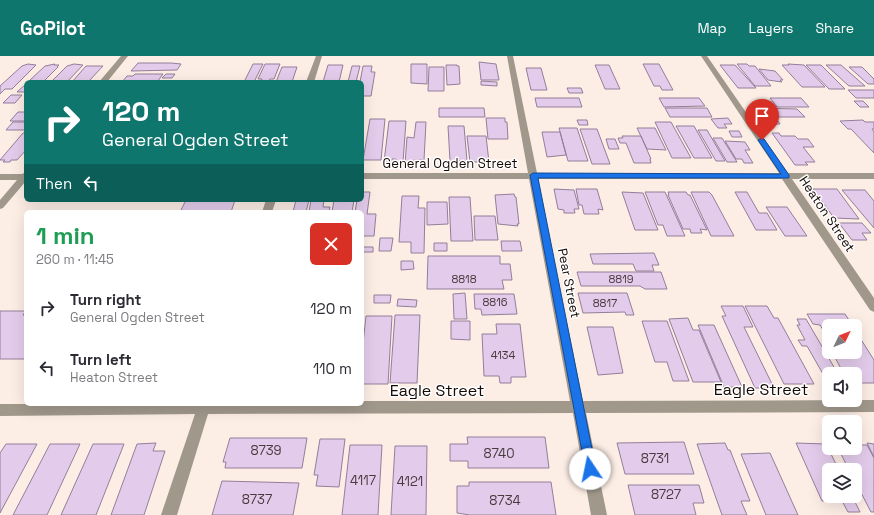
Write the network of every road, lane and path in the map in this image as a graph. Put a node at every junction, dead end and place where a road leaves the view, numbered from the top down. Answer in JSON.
{"nodes":[{"id":1,"x":125,"y":56,"type":"edge"},
{"id":2,"x":318,"y":56,"type":"edge"},
{"id":3,"x":510,"y":56,"type":"edge"},
{"id":4,"x":704,"y":56,"type":"edge"},
{"id":5,"x":105,"y":80,"type":"edge"},
{"id":6,"x":311,"y":80,"type":"edge"},
{"id":7,"x":533,"y":175,"type":"junction"},
{"id":8,"x":364,"y":176,"type":"edge"},
{"id":9,"x":787,"y":176,"type":"junction"},
{"id":10,"x":874,"y":176,"type":"edge"},
{"id":11,"x":0,"y":177,"type":"edge"},
{"id":12,"x":24,"y":177,"type":"edge"},
{"id":13,"x":24,"y":178,"type":"edge"},
{"id":14,"x":0,"y":206,"type":"edge"},
{"id":15,"x":874,"y":307,"type":"edge"},
{"id":16,"x":204,"y":406,"type":"edge"},
{"id":17,"x":874,"y":406,"type":"edge"},
{"id":18,"x":578,"y":408,"type":"junction"},
{"id":19,"x":0,"y":410,"type":"edge"},
{"id":20,"x":169,"y":515,"type":"edge"},
{"id":21,"x":599,"y":515,"type":"edge"}],
"edges":[{"from":1,"to":5,"type":"street"},
{"from":2,"to":6,"type":"street"},
{"from":3,"to":7,"type":"street","name":"Pear Street"},
{"from":4,"to":9,"type":"street","name":"Heaton Street"},
{"from":7,"to":8,"type":"street","name":"General Ogden Street"},
{"from":7,"to":9,"type":"street","name":"General Ogden Street"},
{"from":7,"to":18,"type":"street","name":"Pear Street"},
{"from":9,"to":10,"type":"street","name":"General Ogden Street"},
{"from":9,"to":15,"type":"street","name":"Heaton Street"},
{"from":11,"to":12,"type":"street"},
{"from":13,"to":14,"type":"street"},
{"from":16,"to":18,"type":"street","name":"Eagle Street"},
{"from":16,"to":19,"type":"street","name":"Eagle Street"},
{"from":16,"to":20,"type":"street"},
{"from":17,"to":18,"type":"street","name":"Eagle Street"},
{"from":18,"to":21,"type":"street","name":"Pear Street"}]}
